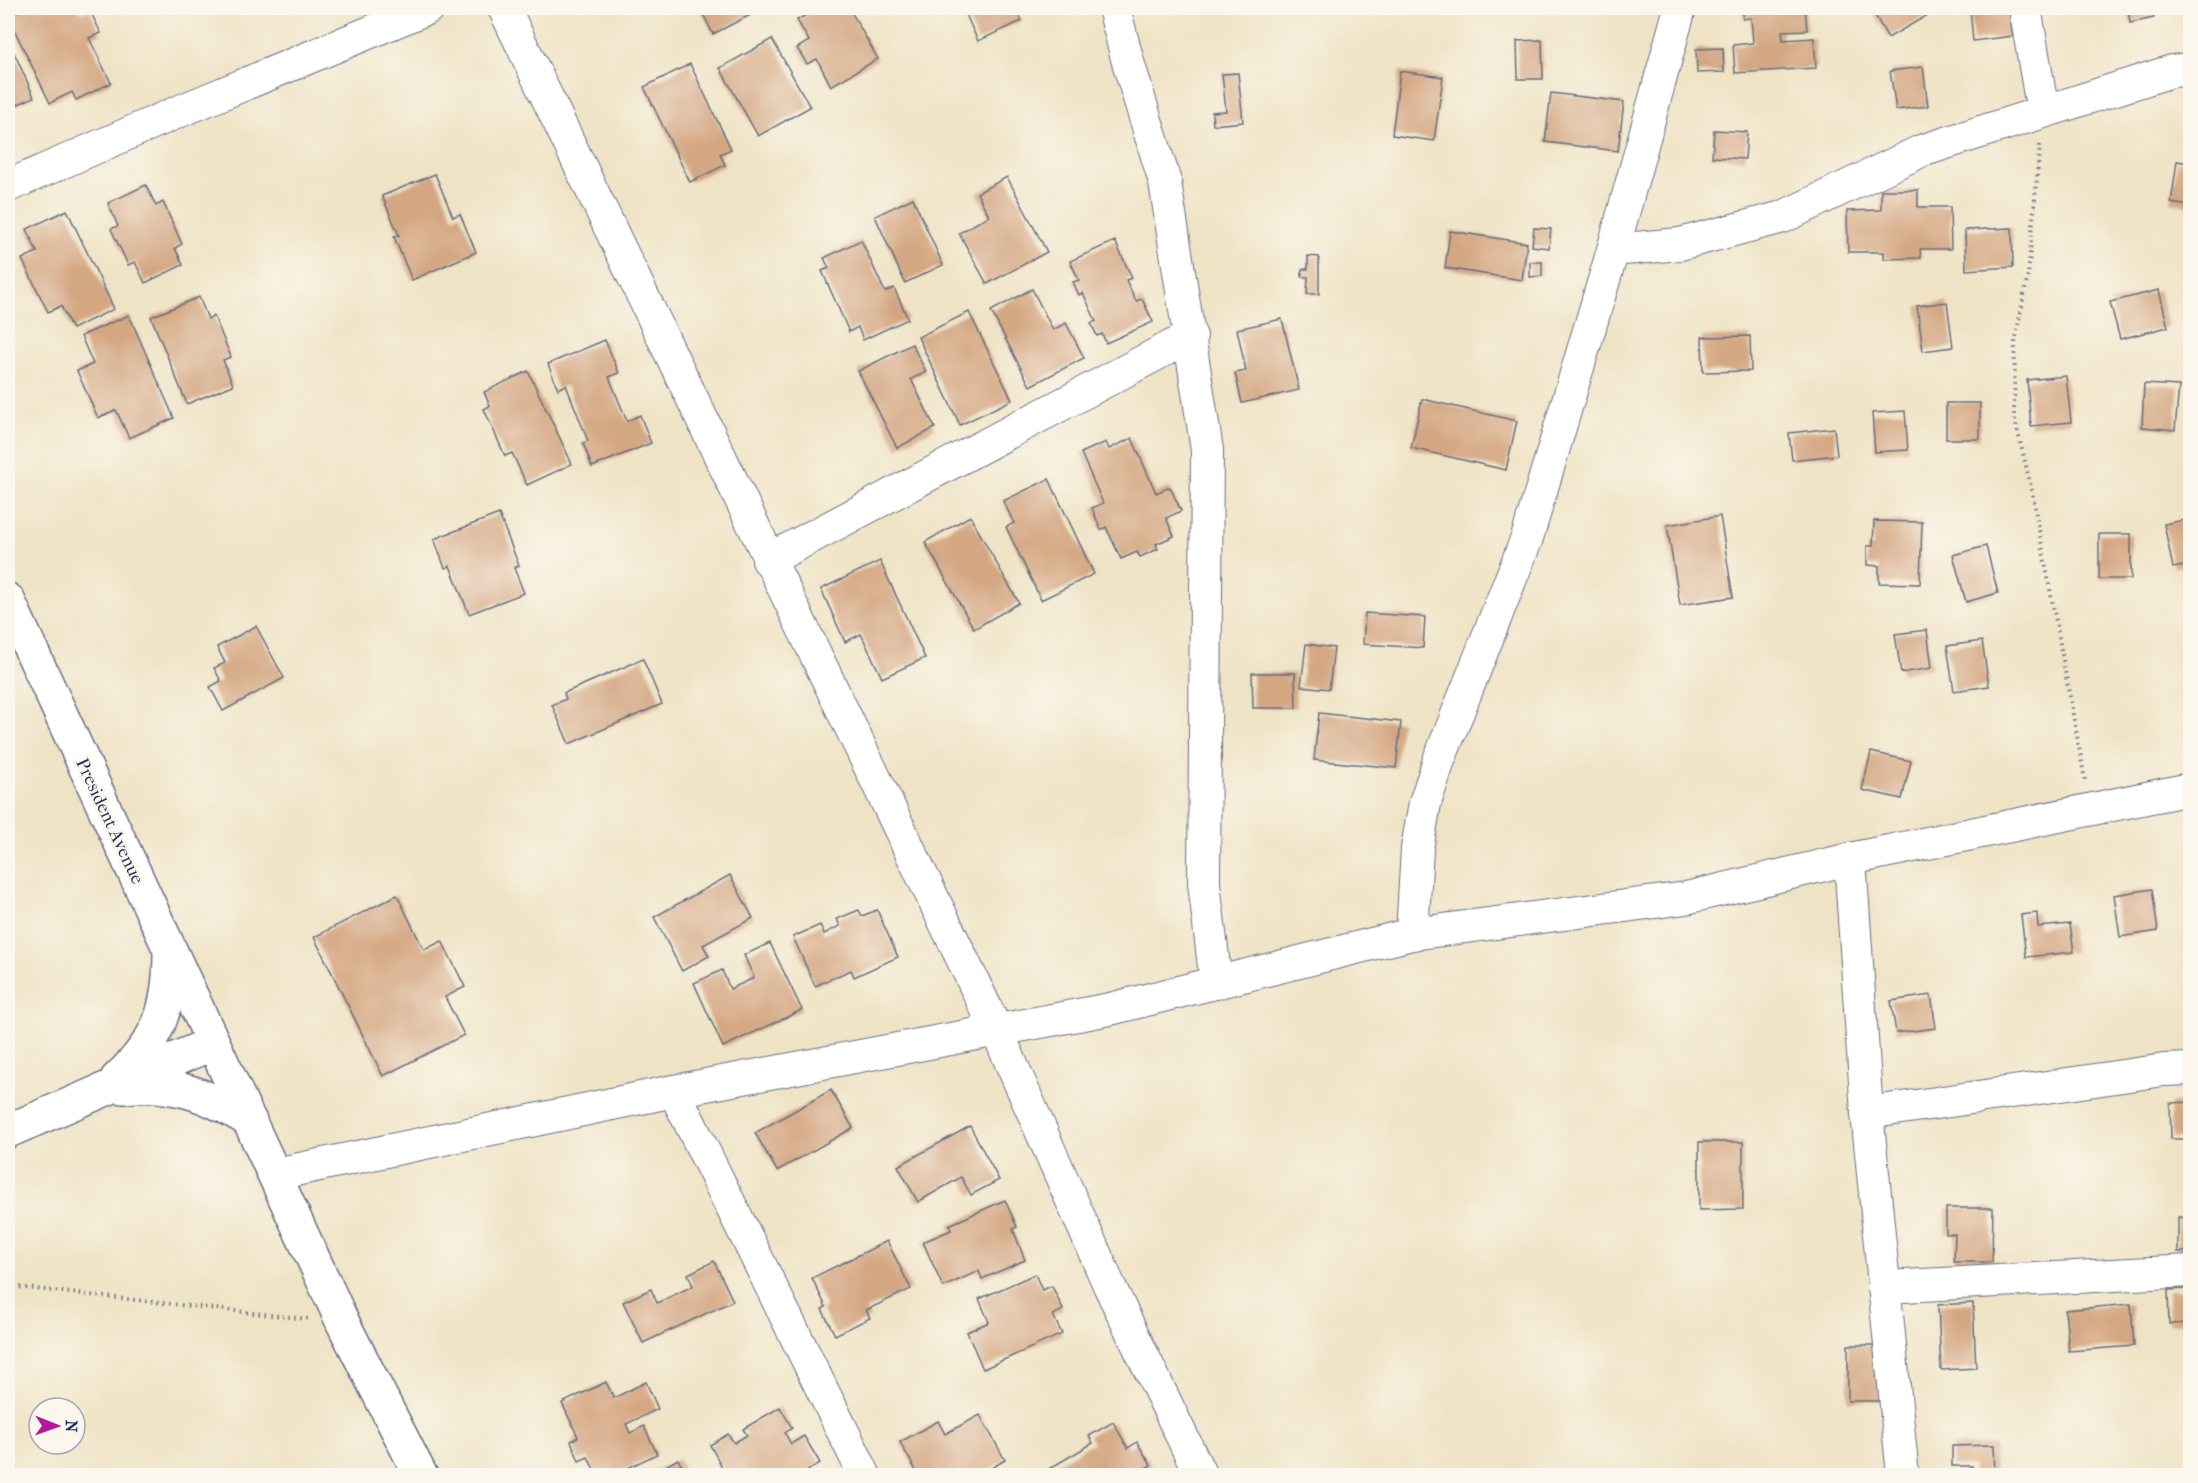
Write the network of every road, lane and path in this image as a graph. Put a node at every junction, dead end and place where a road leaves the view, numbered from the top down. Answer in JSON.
{"nodes":[{"id":1,"x":428,"y":8,"type":"edge"},
{"id":2,"x":504,"y":8,"type":"edge"},
{"id":3,"x":1114,"y":8,"type":"edge"},
{"id":4,"x":1680,"y":8,"type":"edge"},
{"id":5,"x":2025,"y":8,"type":"edge"},
{"id":6,"x":2190,"y":69,"type":"edge"},
{"id":7,"x":2043,"y":111,"type":"junction"},
{"id":8,"x":8,"y":186,"type":"edge"},
{"id":9,"x":1613,"y":250,"type":"junction"},
{"id":10,"x":1191,"y":336,"type":"junction"},
{"id":11,"x":768,"y":561,"type":"junction"},
{"id":12,"x":8,"y":600,"type":"edge"},
{"id":13,"x":2190,"y":789,"type":"edge"},
{"id":14,"x":2091,"y":809,"type":"junction"},
{"id":15,"x":1850,"y":859,"type":"junction"},
{"id":16,"x":1412,"y":934,"type":"junction"},
{"id":17,"x":170,"y":949,"type":"junction"},
{"id":18,"x":1215,"y":983,"type":"junction"},
{"id":19,"x":997,"y":1031,"type":"junction"},
{"id":20,"x":213,"y":1043,"type":"junction"},
{"id":21,"x":2190,"y":1069,"type":"edge"},
{"id":22,"x":107,"y":1088,"type":"junction"},
{"id":23,"x":674,"y":1091,"type":"junction"},
{"id":24,"x":1867,"y":1113,"type":"junction"},
{"id":25,"x":250,"y":1121,"type":"junction"},
{"id":26,"x":8,"y":1131,"type":"edge"},
{"id":27,"x":276,"y":1174,"type":"junction"},
{"id":28,"x":2190,"y":1271,"type":"edge"},
{"id":29,"x":8,"y":1286,"type":"edge"},
{"id":30,"x":1884,"y":1287,"type":"junction"},
{"id":31,"x":343,"y":1323,"type":"junction"},
{"id":32,"x":421,"y":1476,"type":"edge"},
{"id":33,"x":866,"y":1476,"type":"edge"},
{"id":34,"x":1201,"y":1476,"type":"edge"},
{"id":35,"x":1903,"y":1476,"type":"edge"}],
"edges":[{"from":1,"to":8,"type":"street"},
{"from":2,"to":11,"type":"street"},
{"from":3,"to":10,"type":"street"},
{"from":4,"to":9,"type":"street"},
{"from":5,"to":7,"type":"street"},
{"from":6,"to":7,"type":"street"},
{"from":7,"to":9,"type":"street"},
{"from":7,"to":14,"type":"path"},
{"from":9,"to":16,"type":"street"},
{"from":10,"to":11,"type":"street"},
{"from":10,"to":18,"type":"street"},
{"from":11,"to":19,"type":"street"},
{"from":12,"to":17,"type":"main road","name":"President Avenue"},
{"from":13,"to":14,"type":"street"},
{"from":14,"to":15,"type":"street"},
{"from":15,"to":16,"type":"street"},
{"from":15,"to":24,"type":"street"},
{"from":16,"to":18,"type":"street"},
{"from":17,"to":20,"type":"main road","name":"President Avenue"},
{"from":17,"to":22,"type":"main road"},
{"from":18,"to":19,"type":"street"},
{"from":19,"to":23,"type":"street"},
{"from":19,"to":34,"type":"street"},
{"from":20,"to":22,"type":"main road"},
{"from":20,"to":25,"type":"main road","name":"President Avenue"},
{"from":21,"to":24,"type":"street"},
{"from":22,"to":25,"type":"main road"},
{"from":22,"to":26,"type":"main road"},
{"from":23,"to":27,"type":"street"},
{"from":23,"to":33,"type":"street"},
{"from":24,"to":30,"type":"street"},
{"from":25,"to":27,"type":"main road","name":"President Avenue"},
{"from":27,"to":31,"type":"main road","name":"President Avenue"},
{"from":28,"to":30,"type":"street"},
{"from":29,"to":31,"type":"path"},
{"from":30,"to":35,"type":"street"},
{"from":31,"to":32,"type":"main road","name":"President Avenue"}]}
